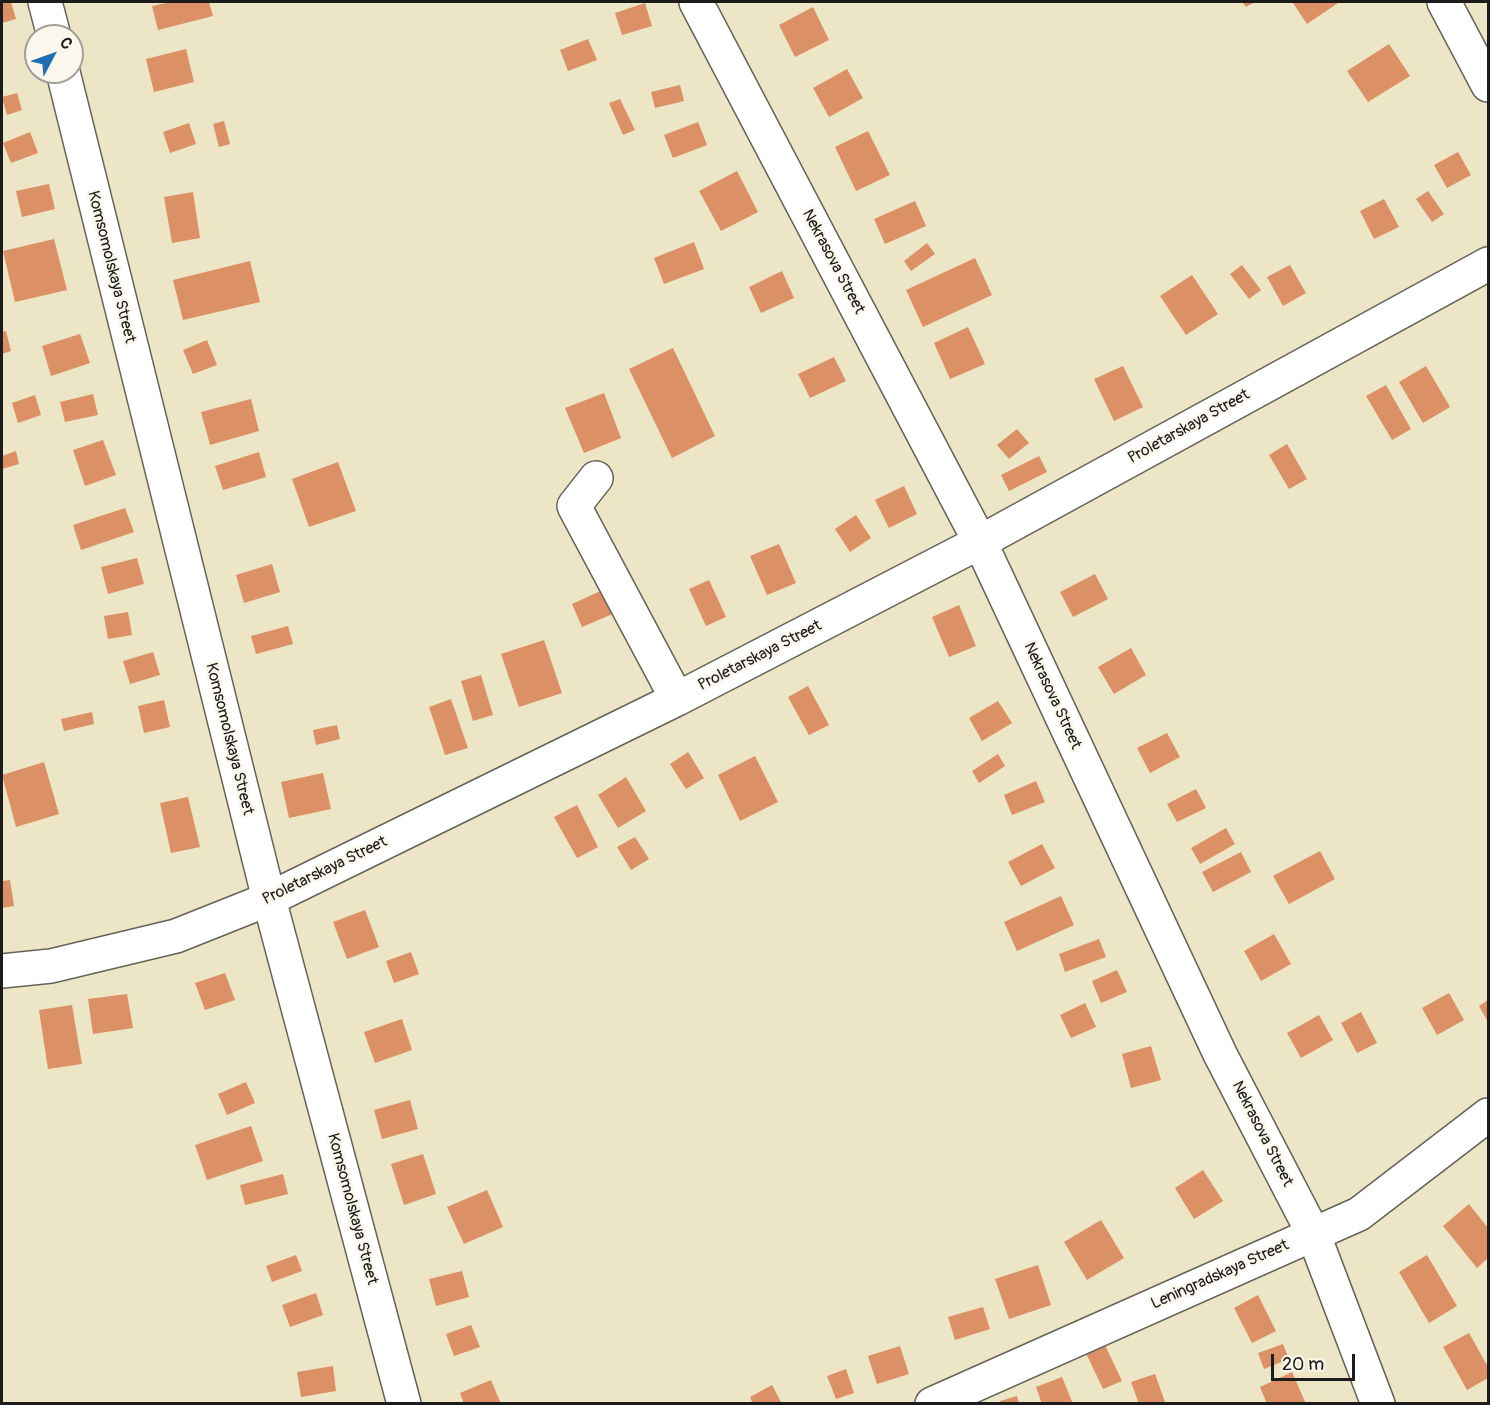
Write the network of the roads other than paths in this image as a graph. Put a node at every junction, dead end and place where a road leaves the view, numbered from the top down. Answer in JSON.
{"nodes":[{"id":1,"x":45,"y":2,"type":"edge"},
{"id":2,"x":696,"y":2,"type":"edge"},
{"id":3,"x":1444,"y":2,"type":"edge"},
{"id":4,"x":51,"y":24,"type":"edge"},
{"id":5,"x":66,"y":84,"type":"edge"},
{"id":6,"x":1488,"y":85,"type":"edge"},
{"id":7,"x":1488,"y":264,"type":"edge"},
{"id":8,"x":596,"y":478,"type":"dead end"},
{"id":9,"x":980,"y":542,"type":"junction"},
{"id":10,"x":677,"y":699,"type":"junction"},
{"id":11,"x":269,"y":899,"type":"junction"},
{"id":12,"x":2,"y":971,"type":"edge"},
{"id":13,"x":1488,"y":1115,"type":"edge"},
{"id":14,"x":1313,"y":1233,"type":"junction"},
{"id":15,"x":404,"y":1404,"type":"edge"},
{"id":16,"x":932,"y":1404,"type":"edge"},
{"id":17,"x":1378,"y":1404,"type":"edge"}],
"edges":[{"from":1,"to":4,"type":"street"},
{"from":2,"to":9,"type":"street","name":"Nekrasova Street"},
{"from":3,"to":6,"type":"street"},
{"from":5,"to":11,"type":"street","name":"Komsomolskaya Street"},
{"from":7,"to":9,"type":"street","name":"Proletarskaya Street"},
{"from":8,"to":10,"type":"street"},
{"from":9,"to":10,"type":"street","name":"Proletarskaya Street"},
{"from":9,"to":14,"type":"street","name":"Nekrasova Street"},
{"from":10,"to":11,"type":"street","name":"Proletarskaya Street"},
{"from":11,"to":12,"type":"street","name":"Proletarskaya Street"},
{"from":11,"to":15,"type":"street","name":"Komsomolskaya Street"},
{"from":13,"to":14,"type":"street","name":"Leningradskaya Street"},
{"from":14,"to":16,"type":"street","name":"Leningradskaya Street"},
{"from":14,"to":17,"type":"street","name":"Nekrasova Street"}]}
